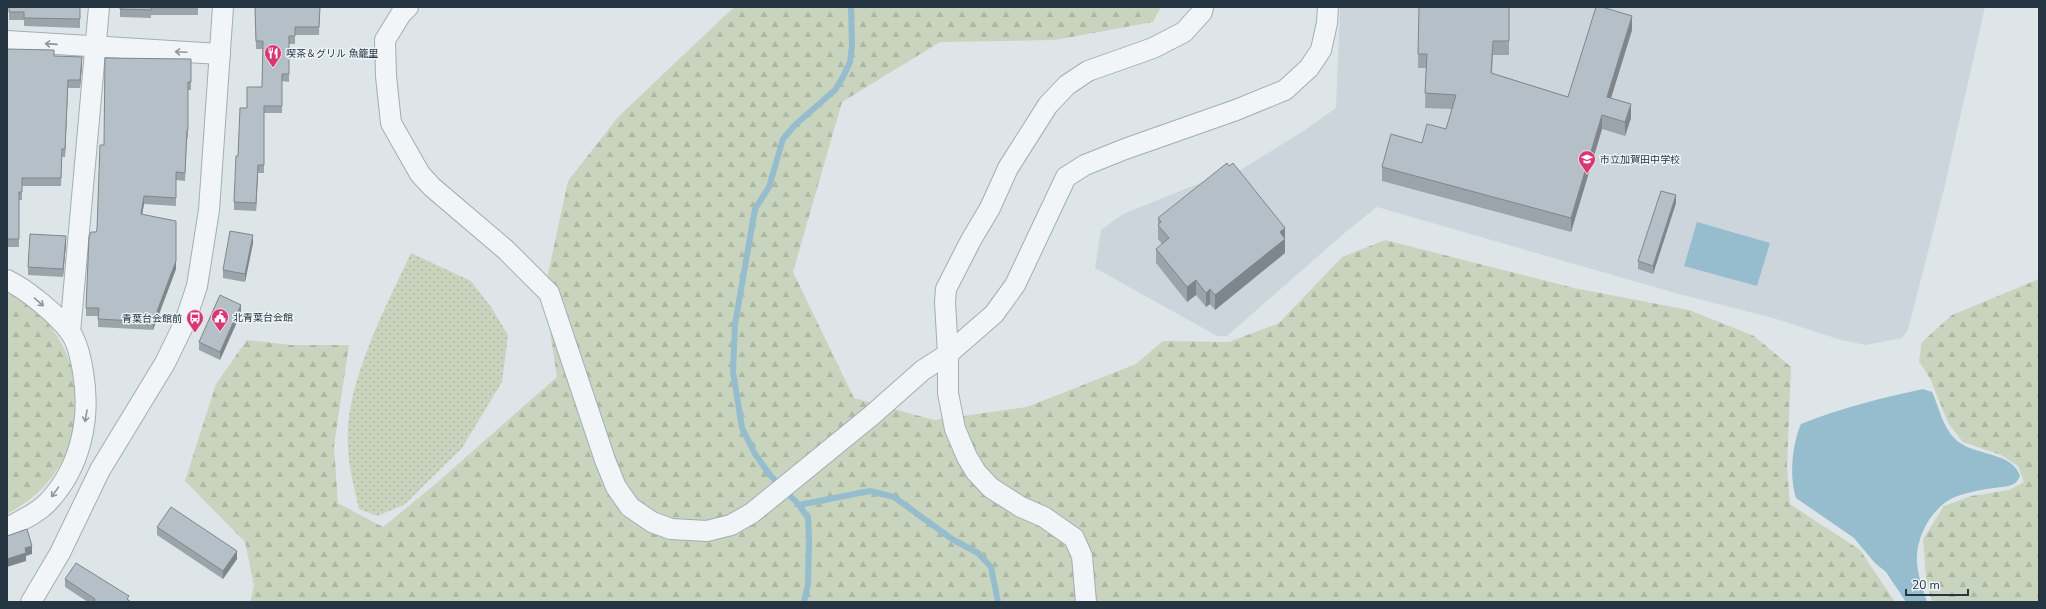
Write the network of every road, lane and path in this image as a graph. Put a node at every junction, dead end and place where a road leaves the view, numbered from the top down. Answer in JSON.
{"nodes":[{"id":1,"x":99,"y":7,"type":"edge"},
{"id":2,"x":223,"y":7,"type":"edge"},
{"id":3,"x":408,"y":7,"type":"edge"},
{"id":4,"x":1203,"y":7,"type":"edge"},
{"id":5,"x":1328,"y":7,"type":"edge"},
{"id":6,"x":7,"y":41,"type":"edge"},
{"id":7,"x":96,"y":47,"type":"junction"},
{"id":8,"x":220,"y":54,"type":"junction"},
{"id":9,"x":7,"y":280,"type":"edge"},
{"id":10,"x":70,"y":332,"type":"junction"},
{"id":11,"x":948,"y":354,"type":"junction"},
{"id":12,"x":76,"y":459,"type":"junction"},
{"id":13,"x":100,"y":470,"type":"junction"},
{"id":14,"x":7,"y":528,"type":"edge"},
{"id":15,"x":31,"y":602,"type":"edge"},
{"id":16,"x":1086,"y":602,"type":"edge"}],
"edges":[{"from":1,"to":7,"type":"street"},
{"from":2,"to":8,"type":"street"},
{"from":3,"to":11,"type":"street"},
{"from":4,"to":11,"type":"street"},
{"from":5,"to":11,"type":"street"},
{"from":7,"to":6,"type":"street","one_way":true},
{"from":8,"to":7,"type":"street","one_way":true},
{"from":7,"to":10,"type":"street"},
{"from":8,"to":13,"type":"street"},
{"from":9,"to":10,"type":"street","one_way":true},
{"from":10,"to":12,"type":"street","one_way":true},
{"from":11,"to":16,"type":"street"},
{"from":12,"to":13,"type":"street"},
{"from":12,"to":14,"type":"street","one_way":true},
{"from":13,"to":15,"type":"street"}]}
